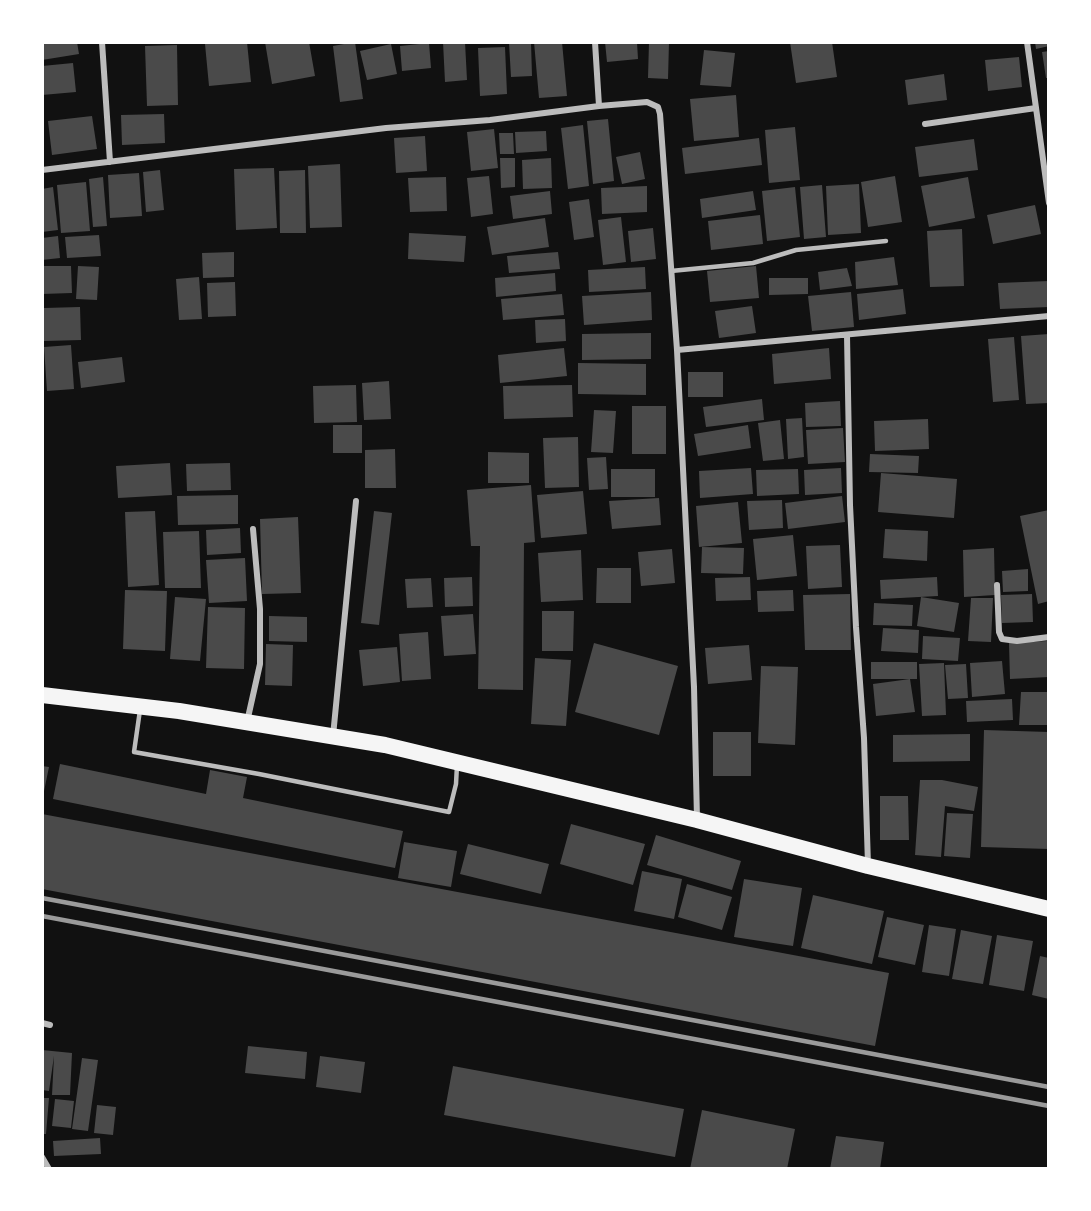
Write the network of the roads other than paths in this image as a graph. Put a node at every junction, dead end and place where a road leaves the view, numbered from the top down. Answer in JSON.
{"nodes":[{"id":1,"x":102,"y":42,"type":"edge"},
{"id":2,"x":595,"y":42,"type":"edge"},
{"id":3,"x":1027,"y":42,"type":"edge"},
{"id":4,"x":599,"y":106,"type":"junction"},
{"id":5,"x":1036,"y":108,"type":"junction"},
{"id":6,"x":925,"y":124,"type":"dead end"},
{"id":7,"x":110,"y":162,"type":"junction"},
{"id":8,"x":42,"y":170,"type":"edge"},
{"id":9,"x":1049,"y":203,"type":"edge"},
{"id":10,"x":886,"y":241,"type":"dead end"},
{"id":11,"x":671,"y":271,"type":"junction"},
{"id":12,"x":1049,"y":316,"type":"edge"},
{"id":13,"x":847,"y":334,"type":"junction"},
{"id":14,"x":677,"y":350,"type":"junction"},
{"id":15,"x":356,"y":501,"type":"dead end"},
{"id":16,"x":253,"y":529,"type":"dead end"},
{"id":17,"x":997,"y":585,"type":"dead end"},
{"id":18,"x":1049,"y":637,"type":"edge"},
{"id":19,"x":42,"y":695,"type":"edge"},
{"id":20,"x":141,"y":707,"type":"junction"},
{"id":21,"x":247,"y":723,"type":"junction"},
{"id":22,"x":333,"y":736,"type":"junction"},
{"id":23,"x":457,"y":763,"type":"junction"},
{"id":24,"x":697,"y":820,"type":"junction"},
{"id":25,"x":868,"y":866,"type":"junction"},
{"id":26,"x":1049,"y":909,"type":"edge"},
{"id":27,"x":42,"y":1023,"type":"edge"},
{"id":28,"x":50,"y":1025,"type":"dead end"},
{"id":29,"x":42,"y":1157,"type":"edge"},
{"id":30,"x":49,"y":1169,"type":"edge"}],
"edges":[{"from":1,"to":7,"type":"street"},
{"from":2,"to":4,"type":"street"},
{"from":3,"to":5,"type":"street"},
{"from":4,"to":7,"type":"street"},
{"from":4,"to":11,"type":"street"},
{"from":5,"to":6,"type":"street"},
{"from":5,"to":9,"type":"street"},
{"from":7,"to":8,"type":"street"},
{"from":10,"to":11,"type":"lane"},
{"from":11,"to":14,"type":"street"},
{"from":12,"to":13,"type":"street"},
{"from":13,"to":14,"type":"street"},
{"from":13,"to":25,"type":"street"},
{"from":14,"to":24,"type":"street"},
{"from":15,"to":22,"type":"street"},
{"from":16,"to":21,"type":"street"},
{"from":17,"to":18,"type":"street"},
{"from":19,"to":20,"type":"highway"},
{"from":20,"to":21,"type":"highway"},
{"from":20,"to":23,"type":"lane"},
{"from":21,"to":22,"type":"highway"},
{"from":22,"to":23,"type":"highway"},
{"from":23,"to":24,"type":"highway"},
{"from":24,"to":25,"type":"highway"},
{"from":25,"to":26,"type":"highway"},
{"from":27,"to":28,"type":"street"},
{"from":29,"to":30,"type":"street"}]}
